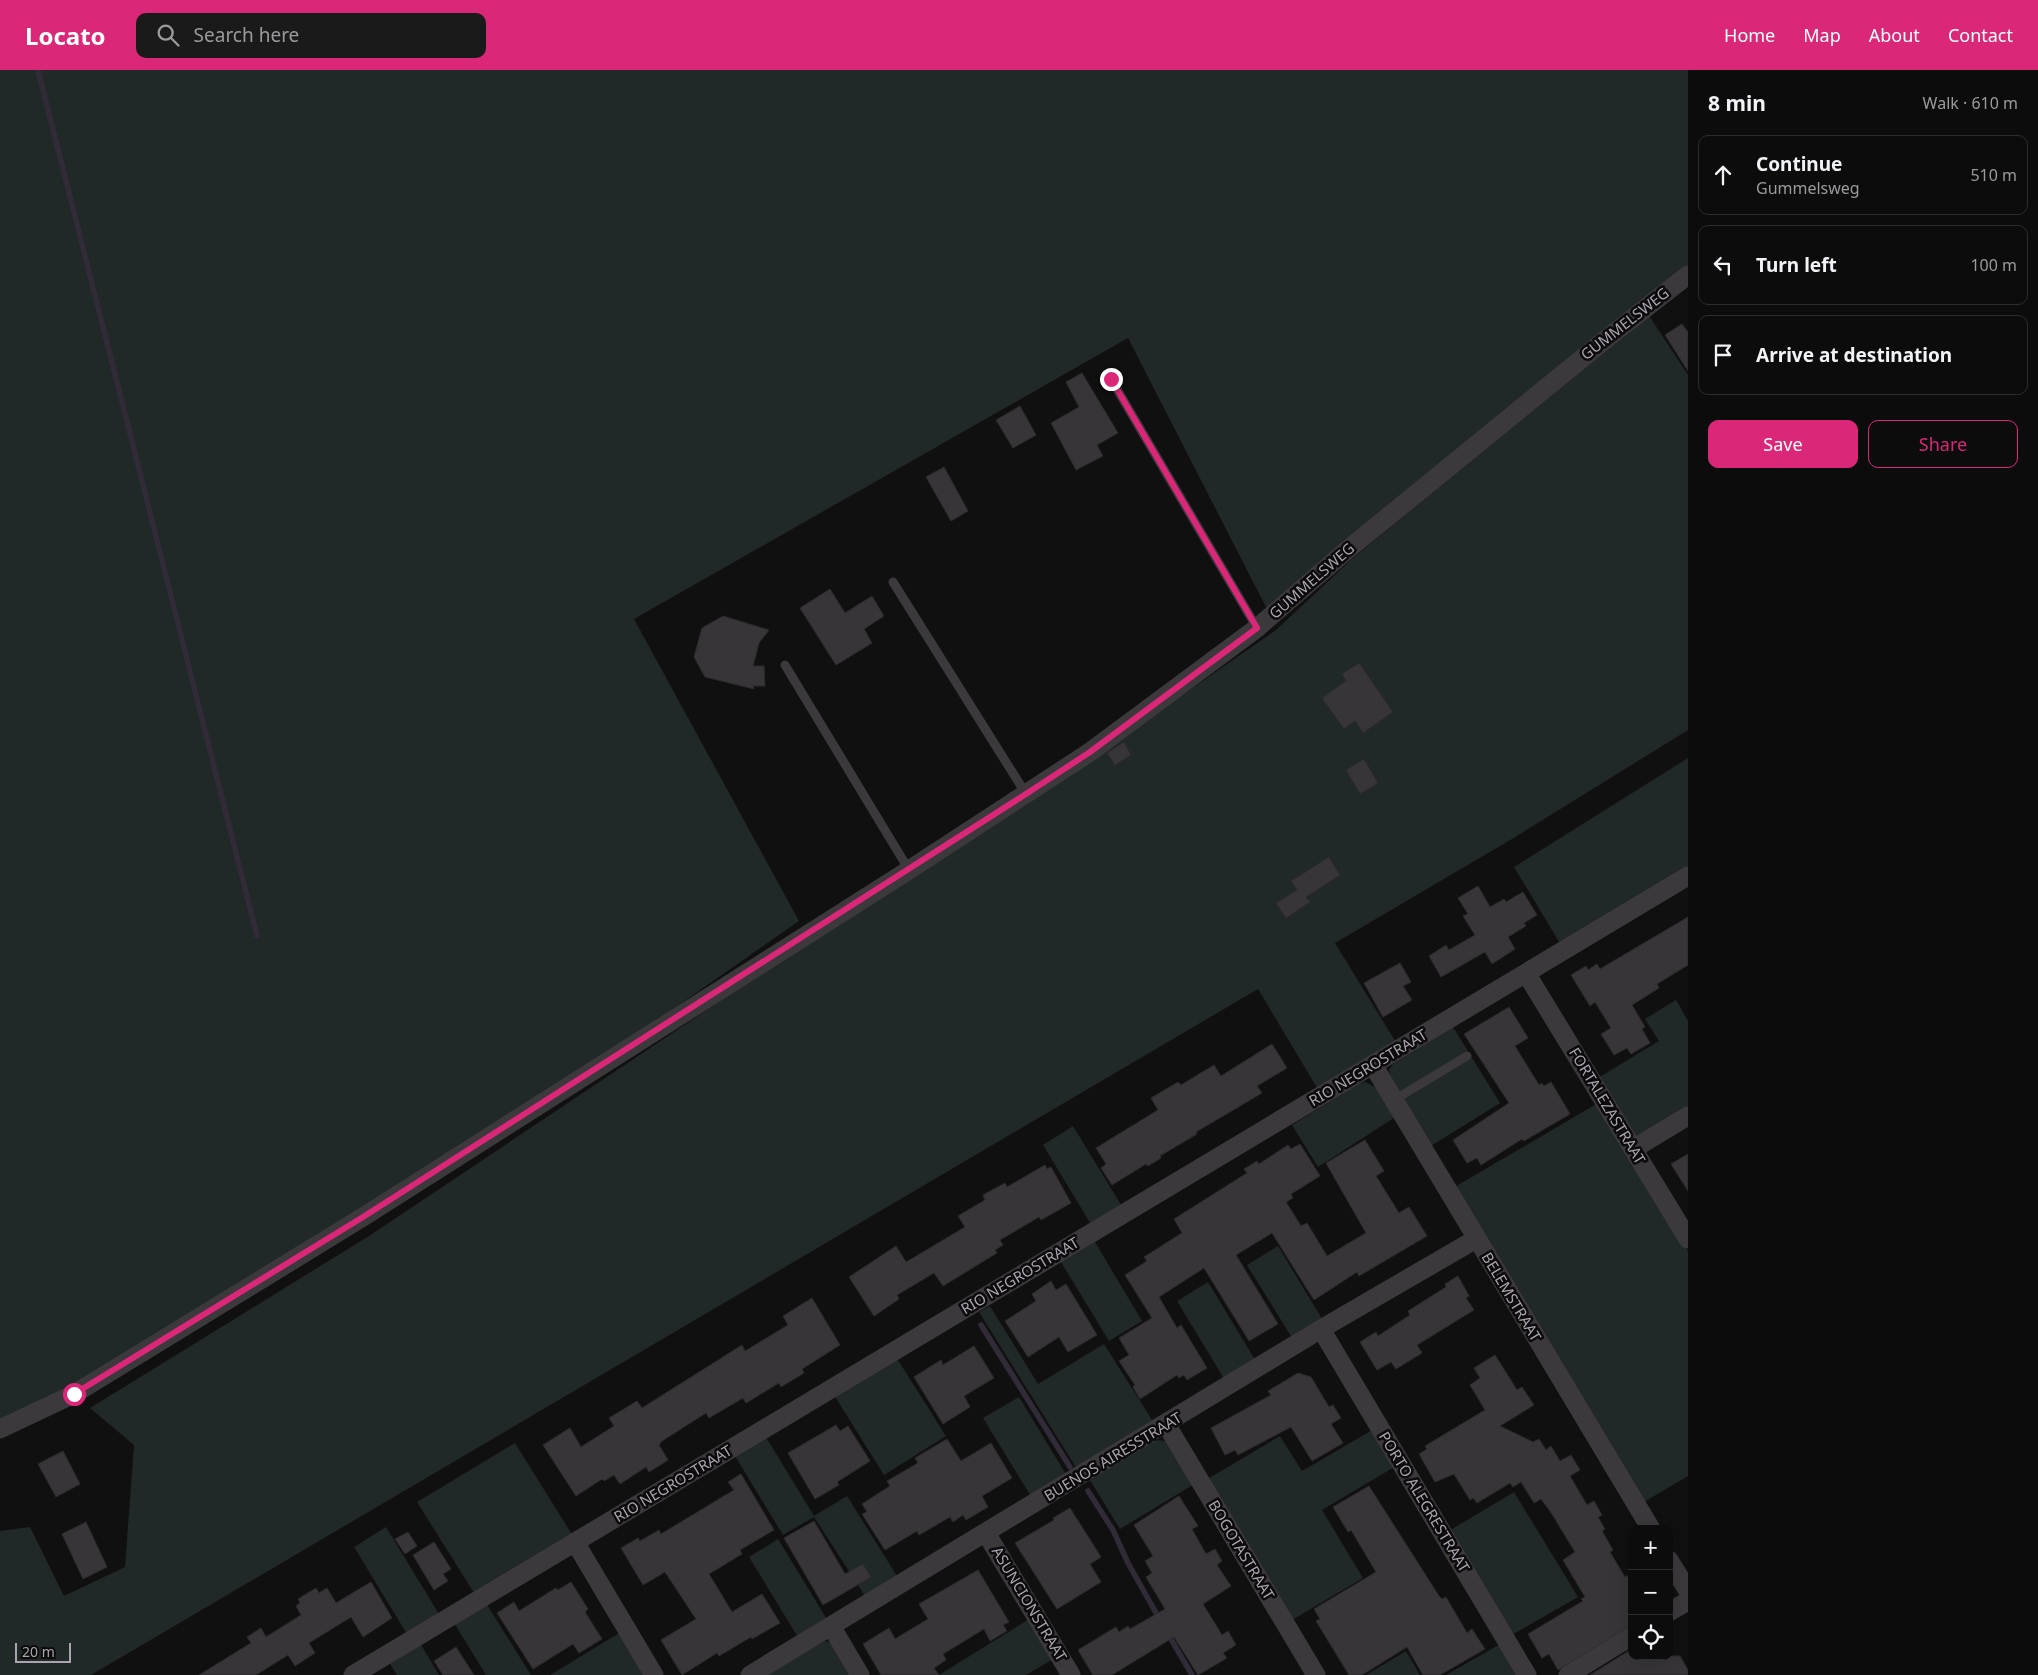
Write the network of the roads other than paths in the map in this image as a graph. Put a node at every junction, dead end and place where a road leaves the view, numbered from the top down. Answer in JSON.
{"nodes":[{"id":1,"x":1688,"y":275,"type":"edge"},
{"id":2,"x":1111,"y":379,"type":"dead end"},
{"id":3,"x":893,"y":582,"type":"dead end"},
{"id":4,"x":1257,"y":628,"type":"junction"},
{"id":5,"x":785,"y":665,"type":"dead end"},
{"id":6,"x":1026,"y":794,"type":"junction"},
{"id":7,"x":909,"y":870,"type":"junction"},
{"id":8,"x":1688,"y":876,"type":"edge"},
{"id":9,"x":1526,"y":973,"type":"junction"},
{"id":10,"x":1467,"y":1056,"type":"dead end"},
{"id":11,"x":1373,"y":1065,"type":"junction"},
{"id":12,"x":1394,"y":1100,"type":"junction"},
{"id":13,"x":1688,"y":1116,"type":"edge"},
{"id":14,"x":1633,"y":1149,"type":"junction"},
{"id":15,"x":1476,"y":1239,"type":"junction"},
{"id":16,"x":1688,"y":1239,"type":"edge"},
{"id":17,"x":1321,"y":1329,"type":"junction"},
{"id":18,"x":1166,"y":1424,"type":"junction"},
{"id":19,"x":0,"y":1429,"type":"edge"},
{"id":20,"x":1648,"y":1525,"type":"edge"},
{"id":21,"x":986,"y":1533,"type":"junction"},
{"id":22,"x":575,"y":1542,"type":"junction"},
{"id":23,"x":1673,"y":1567,"type":"edge"},
{"id":24,"x":1688,"y":1591,"type":"edge"},
{"id":25,"x":1688,"y":1601,"type":"edge"},
{"id":26,"x":1673,"y":1610,"type":"edge"},
{"id":27,"x":831,"y":1626,"type":"junction"},
{"id":28,"x":1628,"y":1638,"type":"edge"},
{"id":29,"x":353,"y":1675,"type":"edge"},
{"id":30,"x":654,"y":1675,"type":"edge"},
{"id":31,"x":750,"y":1675,"type":"edge"},
{"id":32,"x":860,"y":1675,"type":"edge"},
{"id":33,"x":1071,"y":1675,"type":"edge"},
{"id":34,"x":1316,"y":1675,"type":"edge"},
{"id":35,"x":1527,"y":1675,"type":"edge"},
{"id":36,"x":1568,"y":1675,"type":"edge"}],
"edges":[{"from":1,"to":4,"type":"street","name":"GUMMELSWEG"},
{"from":2,"to":4,"type":"lane"},
{"from":3,"to":6,"type":"lane"},
{"from":4,"to":6,"type":"street","name":"GUMMELSWEG"},
{"from":5,"to":7,"type":"lane"},
{"from":6,"to":7,"type":"street","name":"GUMMELSWEG"},
{"from":7,"to":19,"type":"street","name":"GUMMELSWEG"},
{"from":8,"to":9,"type":"street","name":"RIO NEGROSTRAAT"},
{"from":9,"to":11,"type":"street","name":"RIO NEGROSTRAAT"},
{"from":9,"to":14,"type":"street","name":"FORTALEZASTRAAT"},
{"from":10,"to":12,"type":"lane"},
{"from":11,"to":12,"type":"street","name":"BELEMSTRAAT"},
{"from":11,"to":22,"type":"street","name":"RIO NEGROSTRAAT"},
{"from":12,"to":15,"type":"street","name":"BELEMSTRAAT"},
{"from":13,"to":14,"type":"street"},
{"from":14,"to":16,"type":"street","name":"FORTALEZASTRAAT"},
{"from":15,"to":17,"type":"street","name":"BUENOS AIRESSTRAAT"},
{"from":15,"to":20,"type":"street","name":"BELEMSTRAAT"},
{"from":17,"to":18,"type":"street","name":"BUENOS AIRESSTRAAT"},
{"from":17,"to":35,"type":"street","name":"PORTO ALEGRESTRAAT"},
{"from":18,"to":21,"type":"street","name":"BUENOS AIRESSTRAAT"},
{"from":18,"to":34,"type":"street","name":"BOGOTASTRAAT"},
{"from":21,"to":27,"type":"street","name":"BUENOS AIRESSTRAAT"},
{"from":21,"to":33,"type":"street","name":"ASUNCIONSTRAAT"},
{"from":22,"to":29,"type":"street","name":"RIO NEGROSTRAAT"},
{"from":22,"to":30,"type":"street"},
{"from":23,"to":24,"type":"street"},
{"from":25,"to":26,"type":"street"},
{"from":27,"to":31,"type":"street","name":"BUENOS AIRESSTRAAT"},
{"from":27,"to":32,"type":"street"},
{"from":28,"to":36,"type":"street"}]}
